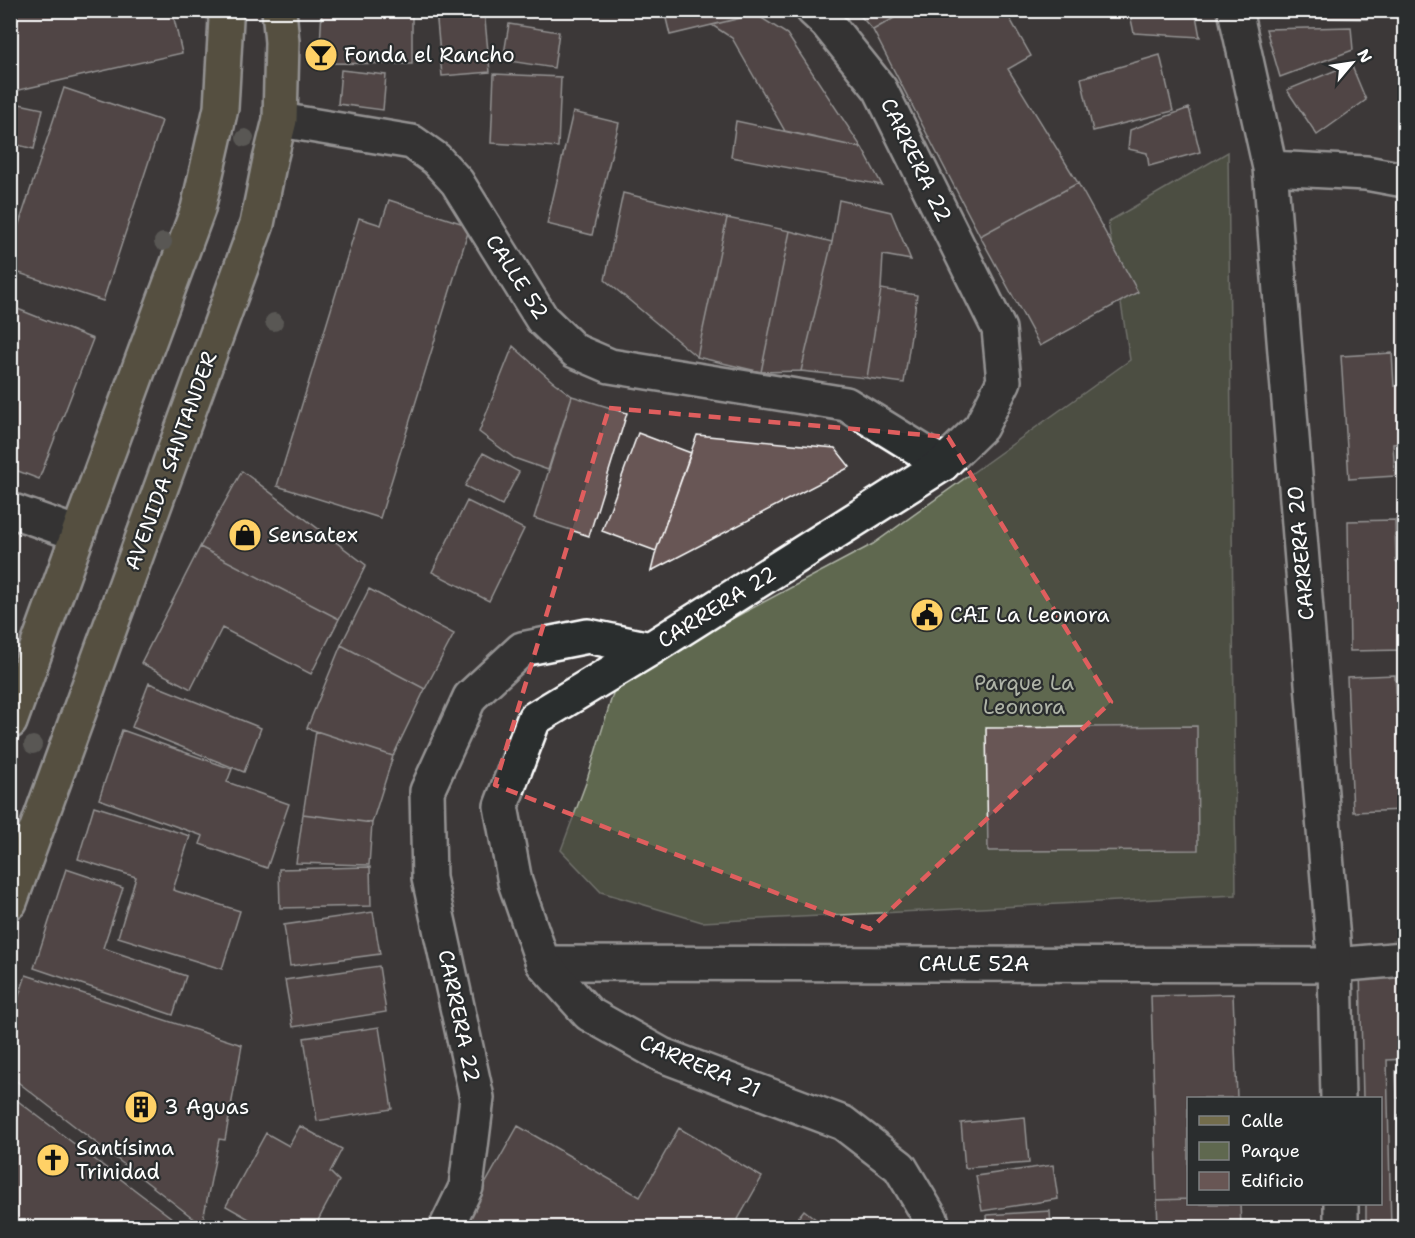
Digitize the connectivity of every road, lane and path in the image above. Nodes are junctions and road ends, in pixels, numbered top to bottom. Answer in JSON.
{"nodes":[{"id":1,"x":225,"y":10,"type":"edge"},
{"id":2,"x":279,"y":10,"type":"edge"},
{"id":3,"x":813,"y":10,"type":"edge"},
{"id":4,"x":1235,"y":10,"type":"edge"},
{"id":5,"x":280,"y":120,"type":"junction"},
{"id":6,"x":1270,"y":168,"type":"junction"},
{"id":7,"x":1404,"y":180,"type":"edge"},
{"id":8,"x":944,"y":464,"type":"junction"},
{"id":9,"x":10,"y":510,"type":"edge"},
{"id":10,"x":78,"y":534,"type":"junction"},
{"id":11,"x":650,"y":649,"type":"junction"},
{"id":12,"x":10,"y":722,"type":"edge"},
{"id":13,"x":10,"y":902,"type":"edge"},
{"id":14,"x":1404,"y":959,"type":"edge"},
{"id":15,"x":543,"y":963,"type":"junction"},
{"id":16,"x":1335,"y":965,"type":"junction"},
{"id":17,"x":1338,"y":1097,"type":"edge"},
{"id":18,"x":1341,"y":1205,"type":"edge"},
{"id":19,"x":446,"y":1227,"type":"edge"},
{"id":20,"x":933,"y":1227,"type":"edge"},
{"id":21,"x":1341,"y":1227,"type":"edge"}],
"edges":[{"from":1,"to":10,"type":"main road"},
{"from":2,"to":5,"type":"main road","name":"AVENIDA SANTANDER"},
{"from":3,"to":8,"type":"main road","name":"CARRERA 22"},
{"from":4,"to":6,"type":"main road","name":"CARRERA 20"},
{"from":5,"to":8,"type":"main road","name":"CALLE 52"},
{"from":5,"to":13,"type":"main road","name":"AVENIDA SANTANDER"},
{"from":6,"to":7,"type":"main road"},
{"from":6,"to":16,"type":"main road","name":"CARRERA 20"},
{"from":8,"to":11,"type":"main road","name":"CARRERA 22"},
{"from":9,"to":10,"type":"main road"},
{"from":10,"to":12,"type":"main road"},
{"from":11,"to":15,"type":"main road","name":"CARRERA 21"},
{"from":11,"to":19,"type":"main road","name":"CARRERA 22"},
{"from":14,"to":16,"type":"main road","name":"CALLE 52A"},
{"from":15,"to":16,"type":"main road","name":"CALLE 52A"},
{"from":15,"to":20,"type":"main road","name":"CARRERA 21"},
{"from":16,"to":17,"type":"main road","name":"CARRERA 20"},
{"from":18,"to":21,"type":"main road"}]}
